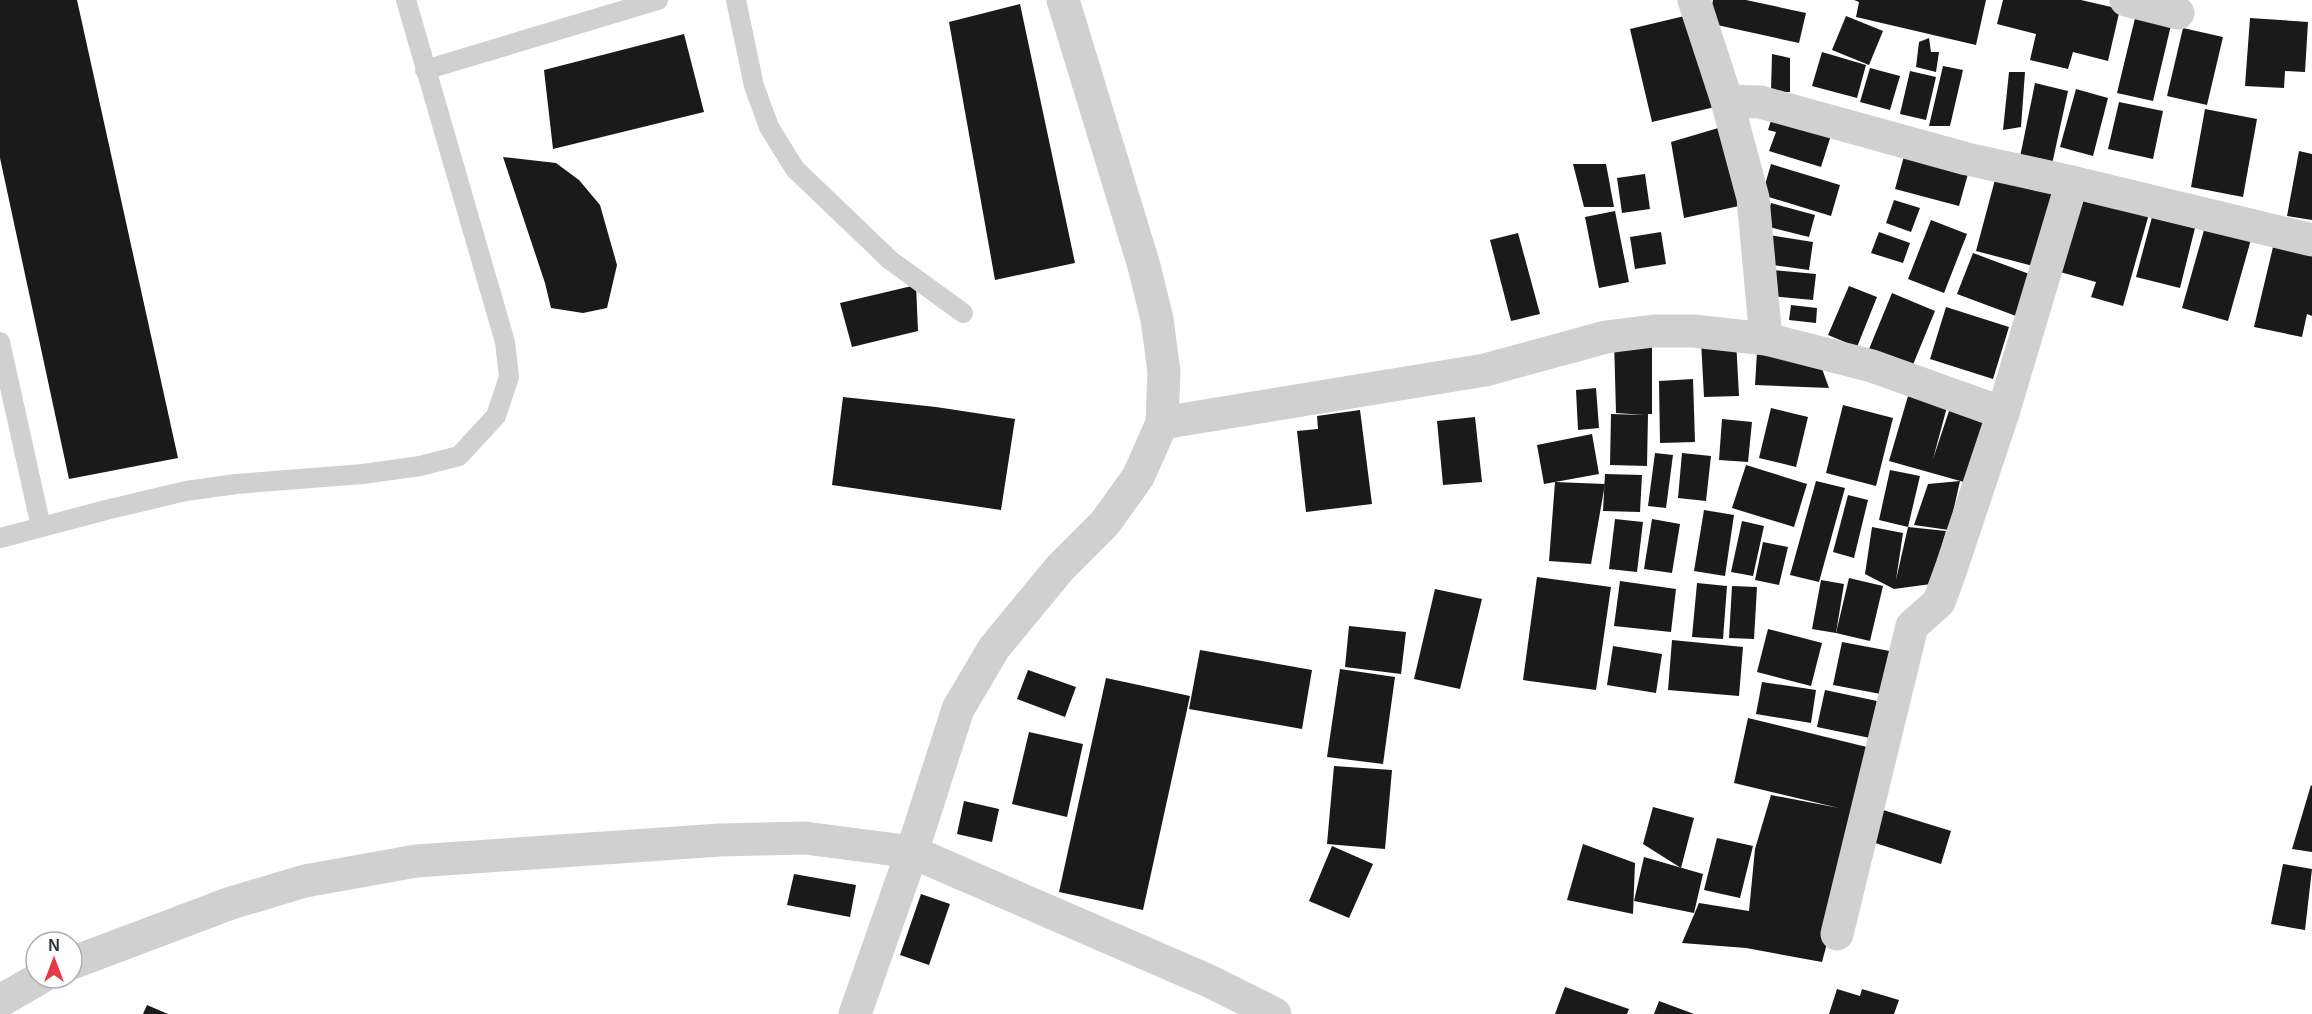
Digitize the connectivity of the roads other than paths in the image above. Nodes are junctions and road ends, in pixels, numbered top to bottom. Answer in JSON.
{"nodes":[{"id":1,"x":406,"y":0,"type":"edge"},
{"id":2,"x":658,"y":0,"type":"edge"},
{"id":3,"x":735,"y":0,"type":"edge"},
{"id":4,"x":1063,"y":0,"type":"edge"},
{"id":5,"x":1694,"y":0,"type":"edge"},
{"id":6,"x":2126,"y":0,"type":"edge"},
{"id":7,"x":2178,"y":13,"type":"dead end"},
{"id":8,"x":425,"y":70,"type":"junction"},
{"id":9,"x":1727,"y":101,"type":"junction"},
{"id":10,"x":2072,"y":182,"type":"junction"},
{"id":11,"x":2312,"y":240,"type":"edge"},
{"id":12,"x":963,"y":313,"type":"dead end"},
{"id":13,"x":1766,"y":339,"type":"junction"},
{"id":14,"x":0,"y":342,"type":"edge"},
{"id":15,"x":2003,"y":413,"type":"junction"},
{"id":16,"x":1162,"y":423,"type":"junction"},
{"id":17,"x":41,"y":527,"type":"junction"},
{"id":18,"x":0,"y":538,"type":"edge"},
{"id":19,"x":912,"y":852,"type":"junction"},
{"id":20,"x":1837,"y":934,"type":"dead end"},
{"id":21,"x":84,"y":959,"type":"edge"},
{"id":22,"x":24,"y":987,"type":"edge"},
{"id":23,"x":0,"y":1001,"type":"edge"},
{"id":24,"x":855,"y":1014,"type":"edge"},
{"id":25,"x":1275,"y":1014,"type":"edge"}],
"edges":[{"from":1,"to":8,"type":"lane"},
{"from":2,"to":8,"type":"lane"},
{"from":3,"to":12,"type":"lane"},
{"from":4,"to":16,"type":"street"},
{"from":5,"to":9,"type":"street"},
{"from":6,"to":7,"type":"street"},
{"from":8,"to":17,"type":"lane"},
{"from":9,"to":10,"type":"street"},
{"from":9,"to":13,"type":"street"},
{"from":10,"to":11,"type":"street"},
{"from":10,"to":15,"type":"street"},
{"from":13,"to":15,"type":"street"},
{"from":13,"to":16,"type":"street"},
{"from":14,"to":17,"type":"lane"},
{"from":15,"to":20,"type":"street"},
{"from":16,"to":19,"type":"street"},
{"from":17,"to":18,"type":"lane"},
{"from":19,"to":21,"type":"street"},
{"from":19,"to":24,"type":"street"},
{"from":19,"to":25,"type":"street"},
{"from":22,"to":23,"type":"street"}]}
